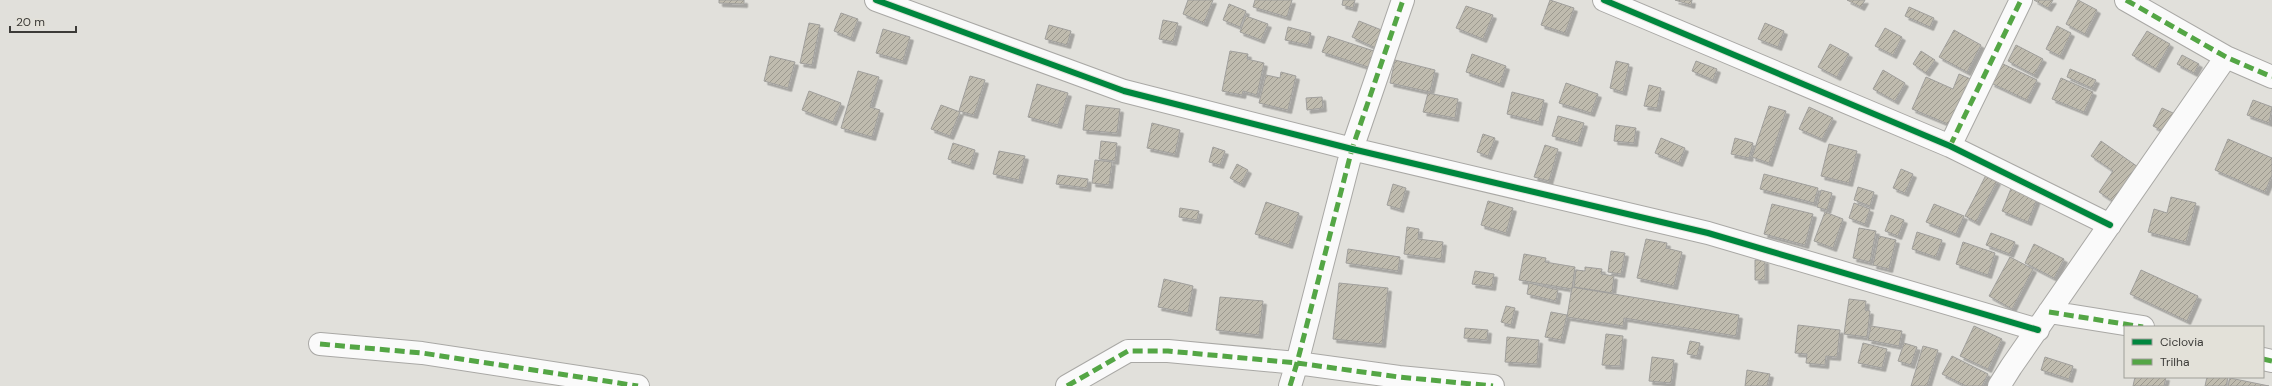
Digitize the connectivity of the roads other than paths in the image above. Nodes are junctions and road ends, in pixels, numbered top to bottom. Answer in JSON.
{"nodes":[{"id":1,"x":876,"y":0,"type":"edge"},
{"id":2,"x":1403,"y":0,"type":"edge"},
{"id":3,"x":1604,"y":0,"type":"edge"},
{"id":4,"x":2022,"y":0,"type":"edge"},
{"id":5,"x":2126,"y":0,"type":"edge"},
{"id":6,"x":2226,"y":57,"type":"junction"},
{"id":7,"x":2272,"y":77,"type":"edge"},
{"id":8,"x":1950,"y":146,"type":"junction"},
{"id":9,"x":1352,"y":149,"type":"junction"},
{"id":10,"x":2110,"y":225,"type":"junction"},
{"id":11,"x":2043,"y":321,"type":"junction"},
{"id":12,"x":2126,"y":326,"type":"edge"},
{"id":13,"x":320,"y":344,"type":"dead end"},
{"id":14,"x":1297,"y":363,"type":"junction"},
{"id":15,"x":638,"y":386,"type":"edge"},
{"id":16,"x":1067,"y":386,"type":"edge"},
{"id":17,"x":1290,"y":386,"type":"edge"},
{"id":18,"x":1493,"y":386,"type":"edge"},
{"id":19,"x":1999,"y":386,"type":"edge"}],
"edges":[{"from":1,"to":9,"type":"street"},
{"from":2,"to":9,"type":"street"},
{"from":3,"to":8,"type":"street"},
{"from":4,"to":8,"type":"street"},
{"from":5,"to":6,"type":"street"},
{"from":6,"to":7,"type":"street"},
{"from":6,"to":10,"type":"street"},
{"from":8,"to":10,"type":"street"},
{"from":9,"to":11,"type":"street"},
{"from":9,"to":14,"type":"street"},
{"from":10,"to":11,"type":"street"},
{"from":11,"to":12,"type":"street"},
{"from":11,"to":19,"type":"street"},
{"from":13,"to":15,"type":"street"},
{"from":14,"to":16,"type":"street"},
{"from":14,"to":17,"type":"street"},
{"from":14,"to":18,"type":"street"}]}
